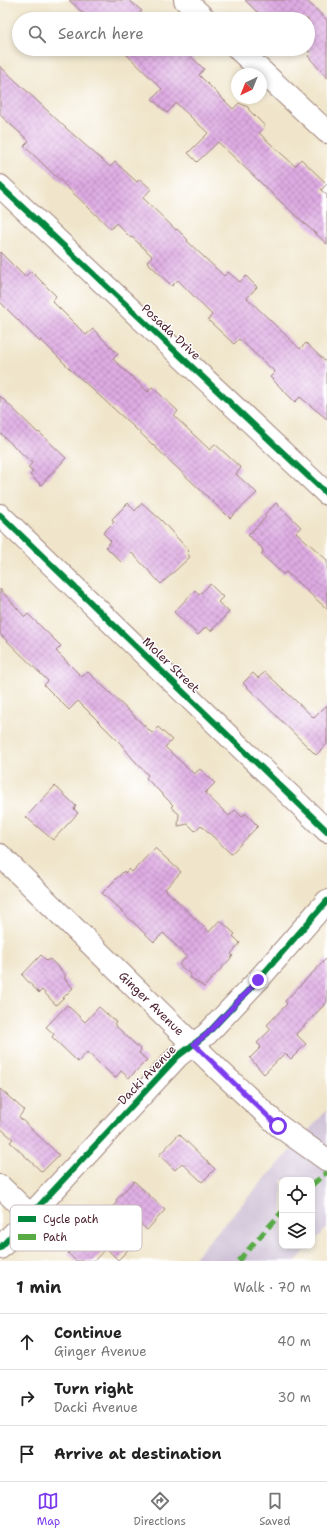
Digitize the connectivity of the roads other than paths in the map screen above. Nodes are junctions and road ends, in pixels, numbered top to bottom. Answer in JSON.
{"nodes":[{"id":1,"x":185,"y":0,"type":"edge"},
{"id":2,"x":198,"y":12,"type":"edge"},
{"id":3,"x":246,"y":56,"type":"edge"},
{"id":4,"x":327,"y":132,"type":"edge"},
{"id":5,"x":0,"y":186,"type":"edge"},
{"id":6,"x":327,"y":494,"type":"edge"},
{"id":7,"x":0,"y":515,"type":"edge"},
{"id":8,"x":327,"y":831,"type":"edge"},
{"id":9,"x":0,"y":855,"type":"edge"},
{"id":10,"x":327,"y":901,"type":"edge"},
{"id":11,"x":194,"y":1044,"type":"junction"},
{"id":12,"x":327,"y":1160,"type":"edge"},
{"id":13,"x":0,"y":1186,"type":"edge"},
{"id":14,"x":20,"y":1205,"type":"edge"},
{"id":15,"x":39,"y":1205,"type":"edge"},
{"id":16,"x":10,"y":1237,"type":"edge"},
{"id":17,"x":0,"y":1248,"type":"edge"}],
"edges":[{"from":1,"to":2,"type":"street"},
{"from":3,"to":4,"type":"street"},
{"from":5,"to":6,"type":"street","name":"Posada Drive"},
{"from":7,"to":8,"type":"street","name":"Moler Street"},
{"from":9,"to":11,"type":"street","name":"Ginger Avenue"},
{"from":10,"to":11,"type":"street","name":"Dacki Avenue"},
{"from":11,"to":12,"type":"street","name":"Ginger Avenue"},
{"from":11,"to":15,"type":"street","name":"Dacki Avenue"},
{"from":13,"to":14,"type":"street"},
{"from":16,"to":17,"type":"street","name":"Dacki Avenue"}]}
